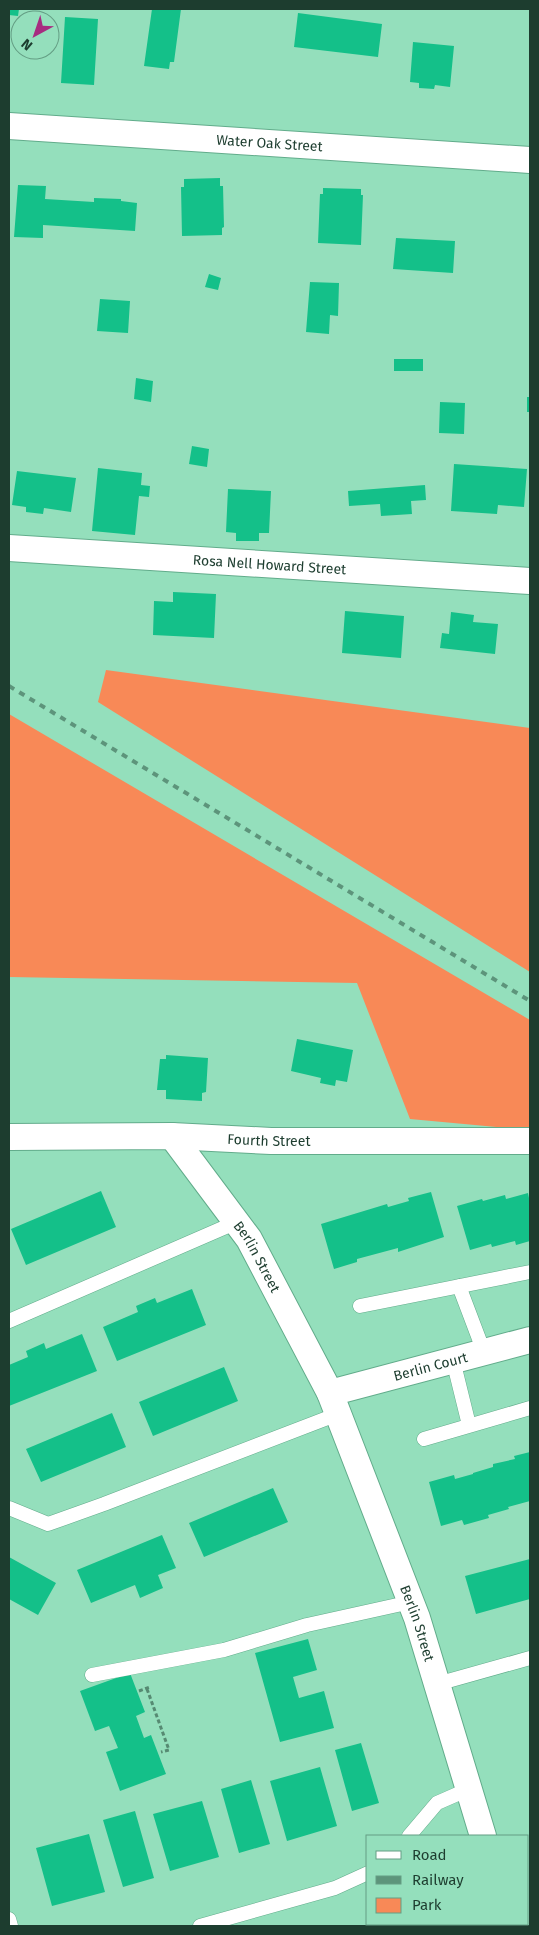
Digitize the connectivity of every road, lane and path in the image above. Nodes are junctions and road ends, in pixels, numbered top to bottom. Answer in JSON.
{"nodes":[{"id":1,"x":9,"y":126,"type":"edge"},
{"id":2,"x":530,"y":160,"type":"edge"},
{"id":3,"x":9,"y":548,"type":"edge"},
{"id":4,"x":530,"y":581,"type":"edge"},
{"id":5,"x":172,"y":1136,"type":"junction"},
{"id":6,"x":9,"y":1137,"type":"edge"},
{"id":7,"x":530,"y":1141,"type":"edge"},
{"id":8,"x":237,"y":1222,"type":"junction"},
{"id":9,"x":530,"y":1272,"type":"edge"},
{"id":10,"x":459,"y":1286,"type":"junction"},
{"id":11,"x":360,"y":1306,"type":"dead end"},
{"id":12,"x":9,"y":1320,"type":"edge"},
{"id":13,"x":530,"y":1340,"type":"edge"},
{"id":14,"x":484,"y":1352,"type":"junction"},
{"id":15,"x":453,"y":1360,"type":"junction"},
{"id":16,"x":334,"y":1403,"type":"junction"},
{"id":17,"x":530,"y":1408,"type":"edge"},
{"id":18,"x":470,"y":1425,"type":"junction"},
{"id":19,"x":424,"y":1439,"type":"dead end"},
{"id":20,"x":9,"y":1508,"type":"edge"},
{"id":21,"x":411,"y":1602,"type":"junction"},
{"id":22,"x":530,"y":1658,"type":"edge"},
{"id":23,"x":92,"y":1676,"type":"dead end"},
{"id":24,"x":437,"y":1684,"type":"junction"},
{"id":25,"x":147,"y":1689,"type":"dead end"},
{"id":26,"x":161,"y":1752,"type":"dead end"},
{"id":27,"x":469,"y":1790,"type":"junction"},
{"id":28,"x":410,"y":1835,"type":"edge"},
{"id":29,"x":483,"y":1835,"type":"edge"},
{"id":30,"x":366,"y":1873,"type":"edge"},
{"id":31,"x":9,"y":1919,"type":"edge"},
{"id":32,"x":11,"y":1926,"type":"edge"},
{"id":33,"x":200,"y":1926,"type":"edge"}],
"edges":[{"from":1,"to":2,"type":"street","name":"Water Oak Street"},
{"from":3,"to":4,"type":"street","name":"Rosa Nell Howard Street"},
{"from":5,"to":6,"type":"street","name":"Fourth Street"},
{"from":5,"to":7,"type":"street","name":"Fourth Street"},
{"from":5,"to":8,"type":"street","name":"Berlin Street"},
{"from":8,"to":12,"type":"lane"},
{"from":8,"to":16,"type":"street","name":"Berlin Street"},
{"from":9,"to":10,"type":"lane"},
{"from":10,"to":11,"type":"lane"},
{"from":10,"to":14,"type":"lane"},
{"from":13,"to":14,"type":"street","name":"Berlin Court"},
{"from":14,"to":15,"type":"street","name":"Berlin Court"},
{"from":15,"to":16,"type":"street","name":"Berlin Court"},
{"from":15,"to":18,"type":"lane"},
{"from":16,"to":20,"type":"lane"},
{"from":16,"to":21,"type":"street","name":"Berlin Street"},
{"from":17,"to":18,"type":"lane"},
{"from":18,"to":19,"type":"lane"},
{"from":21,"to":23,"type":"lane"},
{"from":21,"to":24,"type":"street","name":"Berlin Street"},
{"from":22,"to":24,"type":"lane"},
{"from":24,"to":27,"type":"street","name":"Berlin Street"},
{"from":25,"to":26,"type":"path"},
{"from":27,"to":28,"type":"lane"},
{"from":27,"to":29,"type":"street","name":"Berlin Street"},
{"from":30,"to":33,"type":"lane"},
{"from":31,"to":32,"type":"lane"}]}
